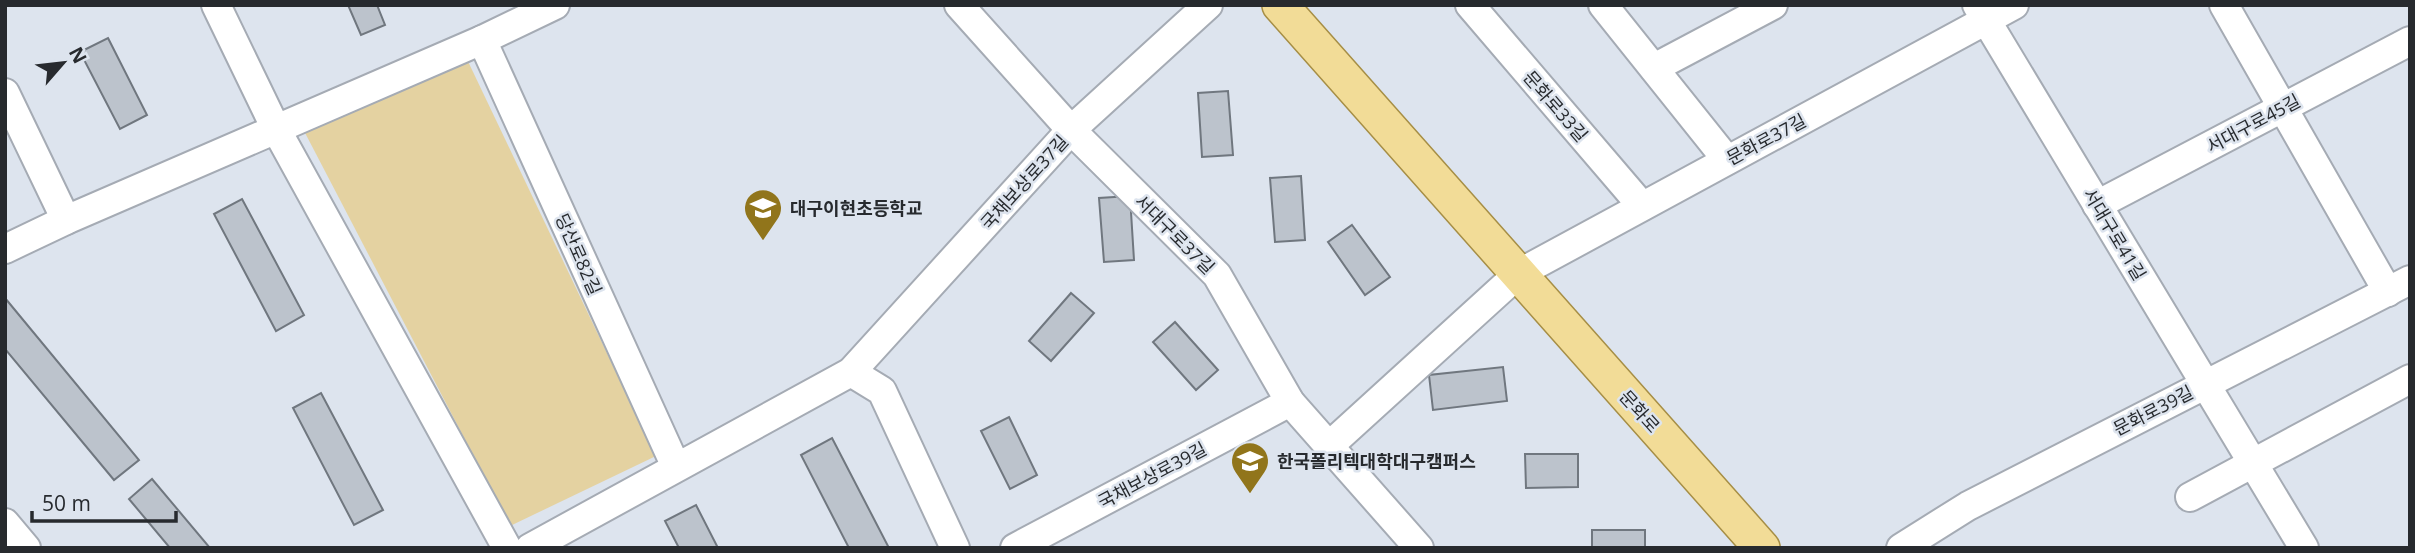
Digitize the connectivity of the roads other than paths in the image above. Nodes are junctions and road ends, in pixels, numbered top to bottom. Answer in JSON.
{"nodes":[{"id":1,"x":216,"y":5,"type":"edge"},
{"id":2,"x":555,"y":5,"type":"edge"},
{"id":3,"x":959,"y":5,"type":"edge"},
{"id":4,"x":1208,"y":5,"type":"edge"},
{"id":5,"x":1280,"y":5,"type":"edge"},
{"id":6,"x":1470,"y":5,"type":"edge"},
{"id":7,"x":1603,"y":5,"type":"edge"},
{"id":8,"x":1773,"y":5,"type":"edge"},
{"id":9,"x":2014,"y":5,"type":"edge"},
{"id":10,"x":2224,"y":5,"type":"edge"},
{"id":11,"x":1981,"y":13,"type":"edge"},
{"id":12,"x":482,"y":40,"type":"junction"},
{"id":13,"x":2410,"y":41,"type":"edge"},
{"id":14,"x":1654,"y":68,"type":"junction"},
{"id":15,"x":5,"y":93,"type":"edge"},
{"id":16,"x":2282,"y":108,"type":"junction"},
{"id":17,"x":276,"y":129,"type":"junction"},
{"id":18,"x":1071,"y":130,"type":"junction"},
{"id":19,"x":1727,"y":160,"type":"junction"},
{"id":20,"x":2097,"y":205,"type":"junction"},
{"id":21,"x":1642,"y":206,"type":"junction"},
{"id":22,"x":66,"y":220,"type":"junction"},
{"id":23,"x":5,"y":249,"type":"edge"},
{"id":24,"x":1518,"y":274,"type":"junction"},
{"id":25,"x":2399,"y":286,"type":"edge"},
{"id":26,"x":851,"y":372,"type":"junction"},
{"id":27,"x":2410,"y":379,"type":"edge"},
{"id":28,"x":2206,"y":383,"type":"junction"},
{"id":29,"x":1290,"y":401,"type":"junction"},
{"id":30,"x":1329,"y":446,"type":"junction"},
{"id":31,"x":2253,"y":464,"type":"junction"},
{"id":32,"x":676,"y":467,"type":"junction"},
{"id":33,"x":2190,"y":497,"type":"dead end"},
{"id":34,"x":5,"y":523,"type":"edge"},
{"id":35,"x":26,"y":548,"type":"edge"},
{"id":36,"x":507,"y":548,"type":"edge"},
{"id":37,"x":530,"y":548,"type":"edge"},
{"id":38,"x":955,"y":548,"type":"edge"},
{"id":39,"x":1015,"y":548,"type":"edge"},
{"id":40,"x":1419,"y":548,"type":"edge"},
{"id":41,"x":1762,"y":548,"type":"edge"},
{"id":42,"x":1901,"y":548,"type":"edge"},
{"id":43,"x":2304,"y":548,"type":"edge"}],
"edges":[{"from":1,"to":17,"type":"street"},
{"from":2,"to":12,"type":"street"},
{"from":3,"to":18,"type":"street","name":"서대구로37길"},
{"from":4,"to":18,"type":"street","name":"국채보상로37길"},
{"from":5,"to":24,"type":"main road","name":"문화로"},
{"from":6,"to":21,"type":"street","name":"문화로33길"},
{"from":7,"to":14,"type":"street"},
{"from":8,"to":14,"type":"street"},
{"from":9,"to":11,"type":"street","name":"문화로37길"},
{"from":10,"to":16,"type":"street"},
{"from":11,"to":19,"type":"street","name":"문화로37길"},
{"from":11,"to":20,"type":"street","name":"서대구로41길"},
{"from":12,"to":17,"type":"street"},
{"from":12,"to":32,"type":"street","name":"당산로82길"},
{"from":13,"to":16,"type":"street","name":"서대구로45길"},
{"from":14,"to":19,"type":"street"},
{"from":15,"to":22,"type":"street"},
{"from":16,"to":20,"type":"street","name":"서대구로45길"},
{"from":16,"to":25,"type":"street"},
{"from":17,"to":22,"type":"street"},
{"from":17,"to":36,"type":"street"},
{"from":18,"to":26,"type":"street","name":"국채보상로37길"},
{"from":18,"to":29,"type":"street","name":"서대구로37길"},
{"from":19,"to":21,"type":"street","name":"문화로37길"},
{"from":20,"to":28,"type":"street","name":"서대구로41길"},
{"from":21,"to":24,"type":"street","name":"문화로37길"},
{"from":22,"to":23,"type":"street"},
{"from":24,"to":30,"type":"street"},
{"from":24,"to":41,"type":"main road","name":"문화로"},
{"from":25,"to":28,"type":"street","name":"문화로39길"},
{"from":26,"to":32,"type":"street","name":"국채보상로37길"},
{"from":26,"to":38,"type":"street"},
{"from":27,"to":31,"type":"street"},
{"from":28,"to":31,"type":"street","name":"서대구로41길"},
{"from":28,"to":42,"type":"street","name":"문화로39길"},
{"from":29,"to":30,"type":"street","name":"서대구로37길"},
{"from":29,"to":39,"type":"street","name":"국채보상로39길"},
{"from":30,"to":40,"type":"street","name":"서대구로37길"},
{"from":31,"to":33,"type":"street"},
{"from":31,"to":43,"type":"street","name":"서대구로41길"},
{"from":32,"to":37,"type":"street","name":"국채보상로37길"},
{"from":34,"to":35,"type":"street"}]}
